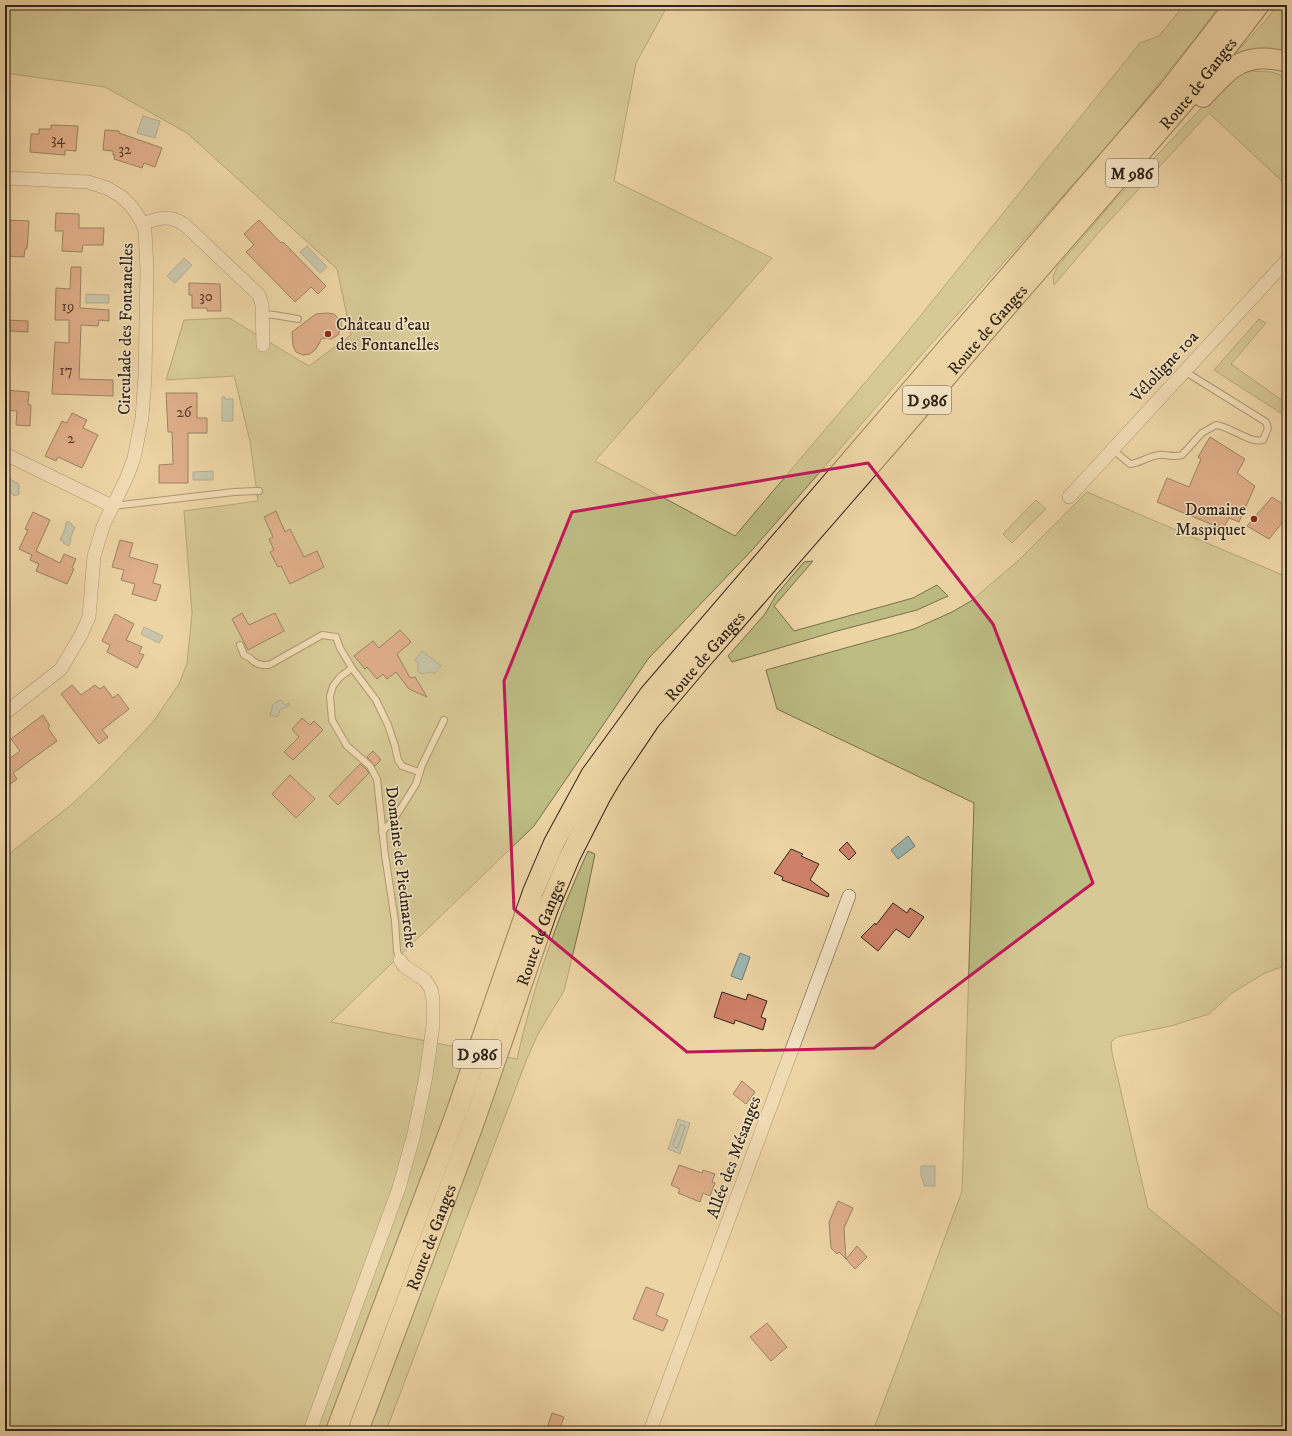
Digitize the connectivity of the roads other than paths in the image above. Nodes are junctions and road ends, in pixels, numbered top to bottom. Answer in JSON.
{"nodes":[{"id":1,"x":1235,"y":5,"type":"edge"},
{"id":2,"x":1259,"y":5,"type":"edge"},
{"id":3,"x":1287,"y":62,"type":"edge"},
{"id":4,"x":5,"y":178,"type":"edge"},
{"id":5,"x":142,"y":224,"type":"junction"},
{"id":6,"x":1287,"y":260,"type":"edge"},
{"id":7,"x":263,"y":314,"type":"junction"},
{"id":8,"x":298,"y":319,"type":"dead end"},
{"id":9,"x":994,"y":321,"type":"junction"},
{"id":10,"x":264,"y":345,"type":"dead end"},
{"id":11,"x":1184,"y":371,"type":"junction"},
{"id":12,"x":1112,"y":449,"type":"junction"},
{"id":13,"x":5,"y":454,"type":"edge"},
{"id":14,"x":259,"y":491,"type":"dead end"},
{"id":15,"x":1069,"y":497,"type":"dead end"},
{"id":16,"x":112,"y":506,"type":"junction"},
{"id":17,"x":240,"y":645,"type":"dead end"},
{"id":18,"x":352,"y":668,"type":"junction"},
{"id":19,"x":5,"y":713,"type":"edge"},
{"id":20,"x":444,"y":720,"type":"dead end"},
{"id":21,"x":419,"y":772,"type":"junction"},
{"id":22,"x":382,"y":832,"type":"junction"},
{"id":23,"x":849,"y":896,"type":"dead end"},
{"id":24,"x":400,"y":960,"type":"joint"},
{"id":25,"x":310,"y":1431,"type":"edge"},
{"id":26,"x":336,"y":1431,"type":"edge"},
{"id":27,"x":358,"y":1431,"type":"edge"},
{"id":28,"x":650,"y":1431,"type":"edge"}],
"edges":[{"from":1,"to":26,"type":"main road","name":"Route de Ganges","number":"D 986"},
{"from":2,"to":9,"type":"main road","name":"Route de Ganges","number":"D 986"},
{"from":3,"to":9,"type":"main road","number":"M 986"},
{"from":4,"to":5,"type":"street","name":"Circulade des Fontanelles"},
{"from":5,"to":7,"type":"street"},
{"from":5,"to":16,"type":"street","name":"Circulade des Fontanelles"},
{"from":6,"to":11,"type":"street","name":"Véloligne 10a"},
{"from":7,"to":8,"type":"lane"},
{"from":7,"to":10,"type":"street"},
{"from":9,"to":27,"type":"main road","name":"Route de Ganges","number":"D 986"},
{"from":11,"to":12,"type":"street","name":"Véloligne 10a"},
{"from":11,"to":12,"type":"lane"},
{"from":12,"to":15,"type":"street","name":"Véloligne 10a"},
{"from":13,"to":16,"type":"street"},
{"from":14,"to":16,"type":"lane"},
{"from":16,"to":19,"type":"street","name":"Circulade des Fontanelles"},
{"from":17,"to":18,"type":"lane"},
{"from":18,"to":21,"type":"lane","name":"Domaine de Piedmarche"},
{"from":18,"to":22,"type":"lane","name":"Domaine de Piedmarche"},
{"from":20,"to":21,"type":"lane"},
{"from":21,"to":22,"type":"lane"},
{"from":22,"to":24,"type":"lane","name":"Domaine de Piedmarche"},
{"from":23,"to":28,"type":"street","name":"Allée des Mésanges"},
{"from":24,"to":25,"type":"street"}]}
